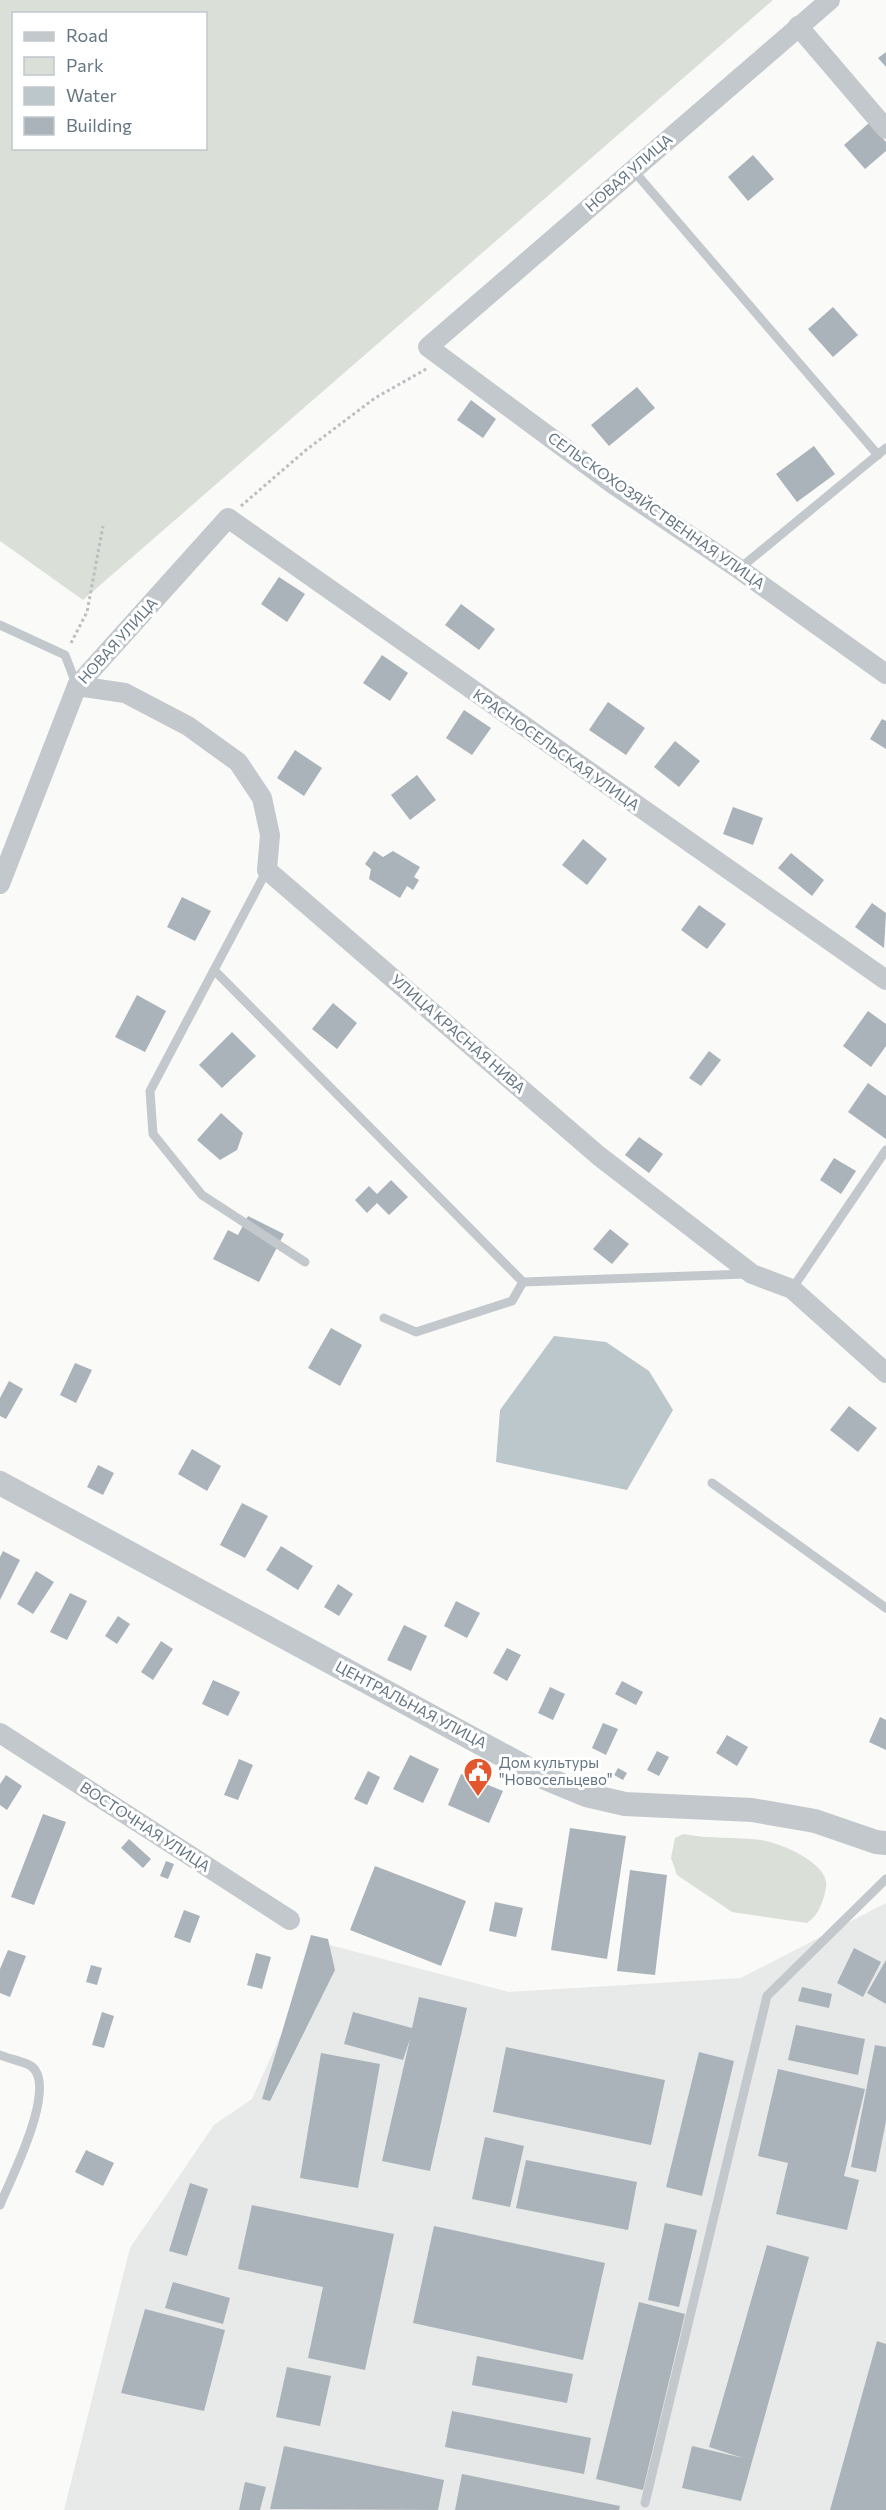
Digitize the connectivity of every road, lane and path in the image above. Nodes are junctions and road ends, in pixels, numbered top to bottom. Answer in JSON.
{"nodes":[{"id":1,"x":830,"y":0,"type":"edge"},
{"id":2,"x":798,"y":27,"type":"junction"},
{"id":3,"x":886,"y":129,"type":"edge"},
{"id":4,"x":633,"y":170,"type":"junction"},
{"id":5,"x":435,"y":352,"type":"junction"},
{"id":6,"x":886,"y":448,"type":"edge"},
{"id":7,"x":878,"y":455,"type":"junction"},
{"id":8,"x":228,"y":518,"type":"junction"},
{"id":9,"x":103,"y":526,"type":"dead end"},
{"id":10,"x":739,"y":569,"type":"junction"},
{"id":11,"x":0,"y":625,"type":"edge"},
{"id":12,"x":65,"y":655,"type":"junction"},
{"id":13,"x":886,"y":674,"type":"edge"},
{"id":14,"x":78,"y":686,"type":"junction"},
{"id":15,"x":267,"y":870,"type":"junction"},
{"id":16,"x":0,"y":884,"type":"edge"},
{"id":17,"x":214,"y":970,"type":"junction"},
{"id":18,"x":886,"y":980,"type":"edge"},
{"id":19,"x":886,"y":1150,"type":"edge"},
{"id":20,"x":305,"y":1262,"type":"dead end"},
{"id":21,"x":752,"y":1274,"type":"junction"},
{"id":22,"x":523,"y":1281,"type":"junction"},
{"id":23,"x":792,"y":1289,"type":"junction"},
{"id":24,"x":384,"y":1318,"type":"dead end"},
{"id":25,"x":886,"y":1373,"type":"edge"},
{"id":26,"x":0,"y":1483,"type":"edge"},
{"id":27,"x":712,"y":1483,"type":"dead end"},
{"id":28,"x":886,"y":1608,"type":"edge"},
{"id":29,"x":0,"y":1733,"type":"edge"},
{"id":30,"x":886,"y":1843,"type":"edge"},
{"id":31,"x":886,"y":1879,"type":"edge"},
{"id":32,"x":290,"y":1920,"type":"dead end"},
{"id":33,"x":0,"y":2055,"type":"edge"},
{"id":34,"x":0,"y":2205,"type":"edge"},
{"id":35,"x":645,"y":2503,"type":"dead end"}],
"edges":[{"from":1,"to":2,"type":"street","name":"НОВАЯ УЛИЦА"},
{"from":2,"to":3,"type":"street"},
{"from":2,"to":4,"type":"street","name":"НОВАЯ УЛИЦА"},
{"from":4,"to":5,"type":"street","name":"НОВАЯ УЛИЦА"},
{"from":4,"to":7,"type":"lane"},
{"from":5,"to":8,"type":"path"},
{"from":5,"to":10,"type":"street","name":"СЕЛЬСКОХОЗЯЙСТВЕННАЯ УЛИЦА"},
{"from":6,"to":7,"type":"lane"},
{"from":7,"to":10,"type":"lane"},
{"from":8,"to":14,"type":"street","name":"НОВАЯ УЛИЦА"},
{"from":8,"to":18,"type":"street","name":"КРАСНОСЕЛЬСКАЯ УЛИЦА"},
{"from":9,"to":12,"type":"path"},
{"from":10,"to":13,"type":"street","name":"СЕЛЬСКОХОЗЯЙСТВЕННАЯ УЛИЦА"},
{"from":11,"to":12,"type":"lane"},
{"from":12,"to":14,"type":"lane"},
{"from":14,"to":15,"type":"street"},
{"from":14,"to":16,"type":"street","name":"НОВАЯ УЛИЦА"},
{"from":15,"to":17,"type":"lane"},
{"from":15,"to":21,"type":"street","name":"УЛИЦА КРАСНАЯ НИВА"},
{"from":17,"to":20,"type":"lane"},
{"from":17,"to":22,"type":"lane"},
{"from":19,"to":23,"type":"lane"},
{"from":21,"to":22,"type":"lane"},
{"from":21,"to":23,"type":"street","name":"УЛИЦА КРАСНАЯ НИВА"},
{"from":22,"to":24,"type":"lane"},
{"from":23,"to":25,"type":"street","name":"УЛИЦА КРАСНАЯ НИВА"},
{"from":26,"to":30,"type":"street","name":"ЦЕНТРАЛЬНАЯ УЛИЦА"},
{"from":27,"to":28,"type":"lane"},
{"from":29,"to":32,"type":"street","name":"ВОСТОЧНАЯ УЛИЦА"},
{"from":31,"to":35,"type":"lane"},
{"from":33,"to":34,"type":"lane"}]}
